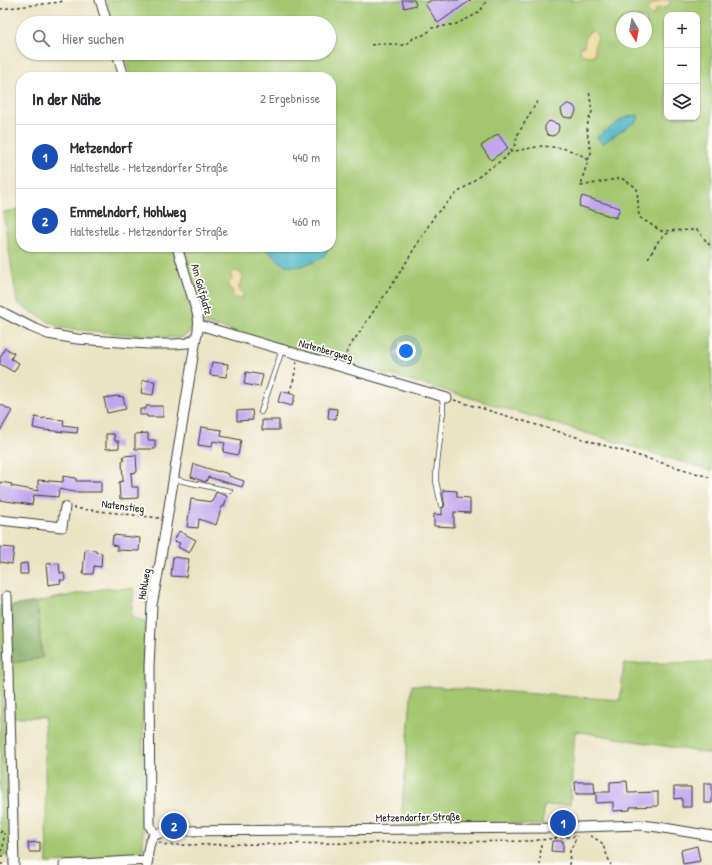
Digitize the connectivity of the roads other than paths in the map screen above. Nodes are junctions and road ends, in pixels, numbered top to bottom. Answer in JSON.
{"nodes":[{"id":1,"x":100,"y":0,"type":"edge"},
{"id":2,"x":105,"y":16,"type":"edge"},
{"id":3,"x":119,"y":60,"type":"edge"},
{"id":4,"x":123,"y":72,"type":"edge"},
{"id":5,"x":179,"y":252,"type":"edge"},
{"id":6,"x":0,"y":311,"type":"edge"},
{"id":7,"x":199,"y":325,"type":"junction"},
{"id":8,"x":196,"y":338,"type":"junction"},
{"id":9,"x":282,"y":350,"type":"junction"},
{"id":10,"x":444,"y":397,"type":"joint"},
{"id":11,"x":261,"y":412,"type":"dead end"},
{"id":12,"x":173,"y":479,"type":"junction"},
{"id":13,"x":230,"y":491,"type":"dead end"},
{"id":14,"x":441,"y":505,"type":"dead end"},
{"id":15,"x":65,"y":507,"type":"dead end"},
{"id":16,"x":0,"y":520,"type":"edge"},
{"id":17,"x":7,"y":596,"type":"dead end"},
{"id":18,"x":155,"y":836,"type":"junction"},
{"id":19,"x":712,"y":836,"type":"edge"},
{"id":20,"x":148,"y":862,"type":"edge"},
{"id":21,"x":14,"y":865,"type":"edge"},
{"id":22,"x":64,"y":865,"type":"edge"}],
"edges":[{"from":1,"to":2,"type":"street"},
{"from":3,"to":4,"type":"street"},
{"from":5,"to":7,"type":"street","name":"Am Golfplatz"},
{"from":6,"to":8,"type":"street"},
{"from":7,"to":8,"type":"street","name":"Am Golfplatz"},
{"from":7,"to":9,"type":"street","name":"Natenbergweg"},
{"from":8,"to":12,"type":"street","name":"Hohlweg"},
{"from":9,"to":10,"type":"street","name":"Natenbergweg"},
{"from":9,"to":11,"type":"lane"},
{"from":10,"to":14,"type":"lane"},
{"from":12,"to":13,"type":"lane"},
{"from":12,"to":18,"type":"street","name":"Hohlweg"},
{"from":15,"to":16,"type":"street"},
{"from":17,"to":21,"type":"street"},
{"from":18,"to":19,"type":"street","name":"Metzendorfer Straße"},
{"from":18,"to":20,"type":"street"},
{"from":20,"to":22,"type":"street"}]}
